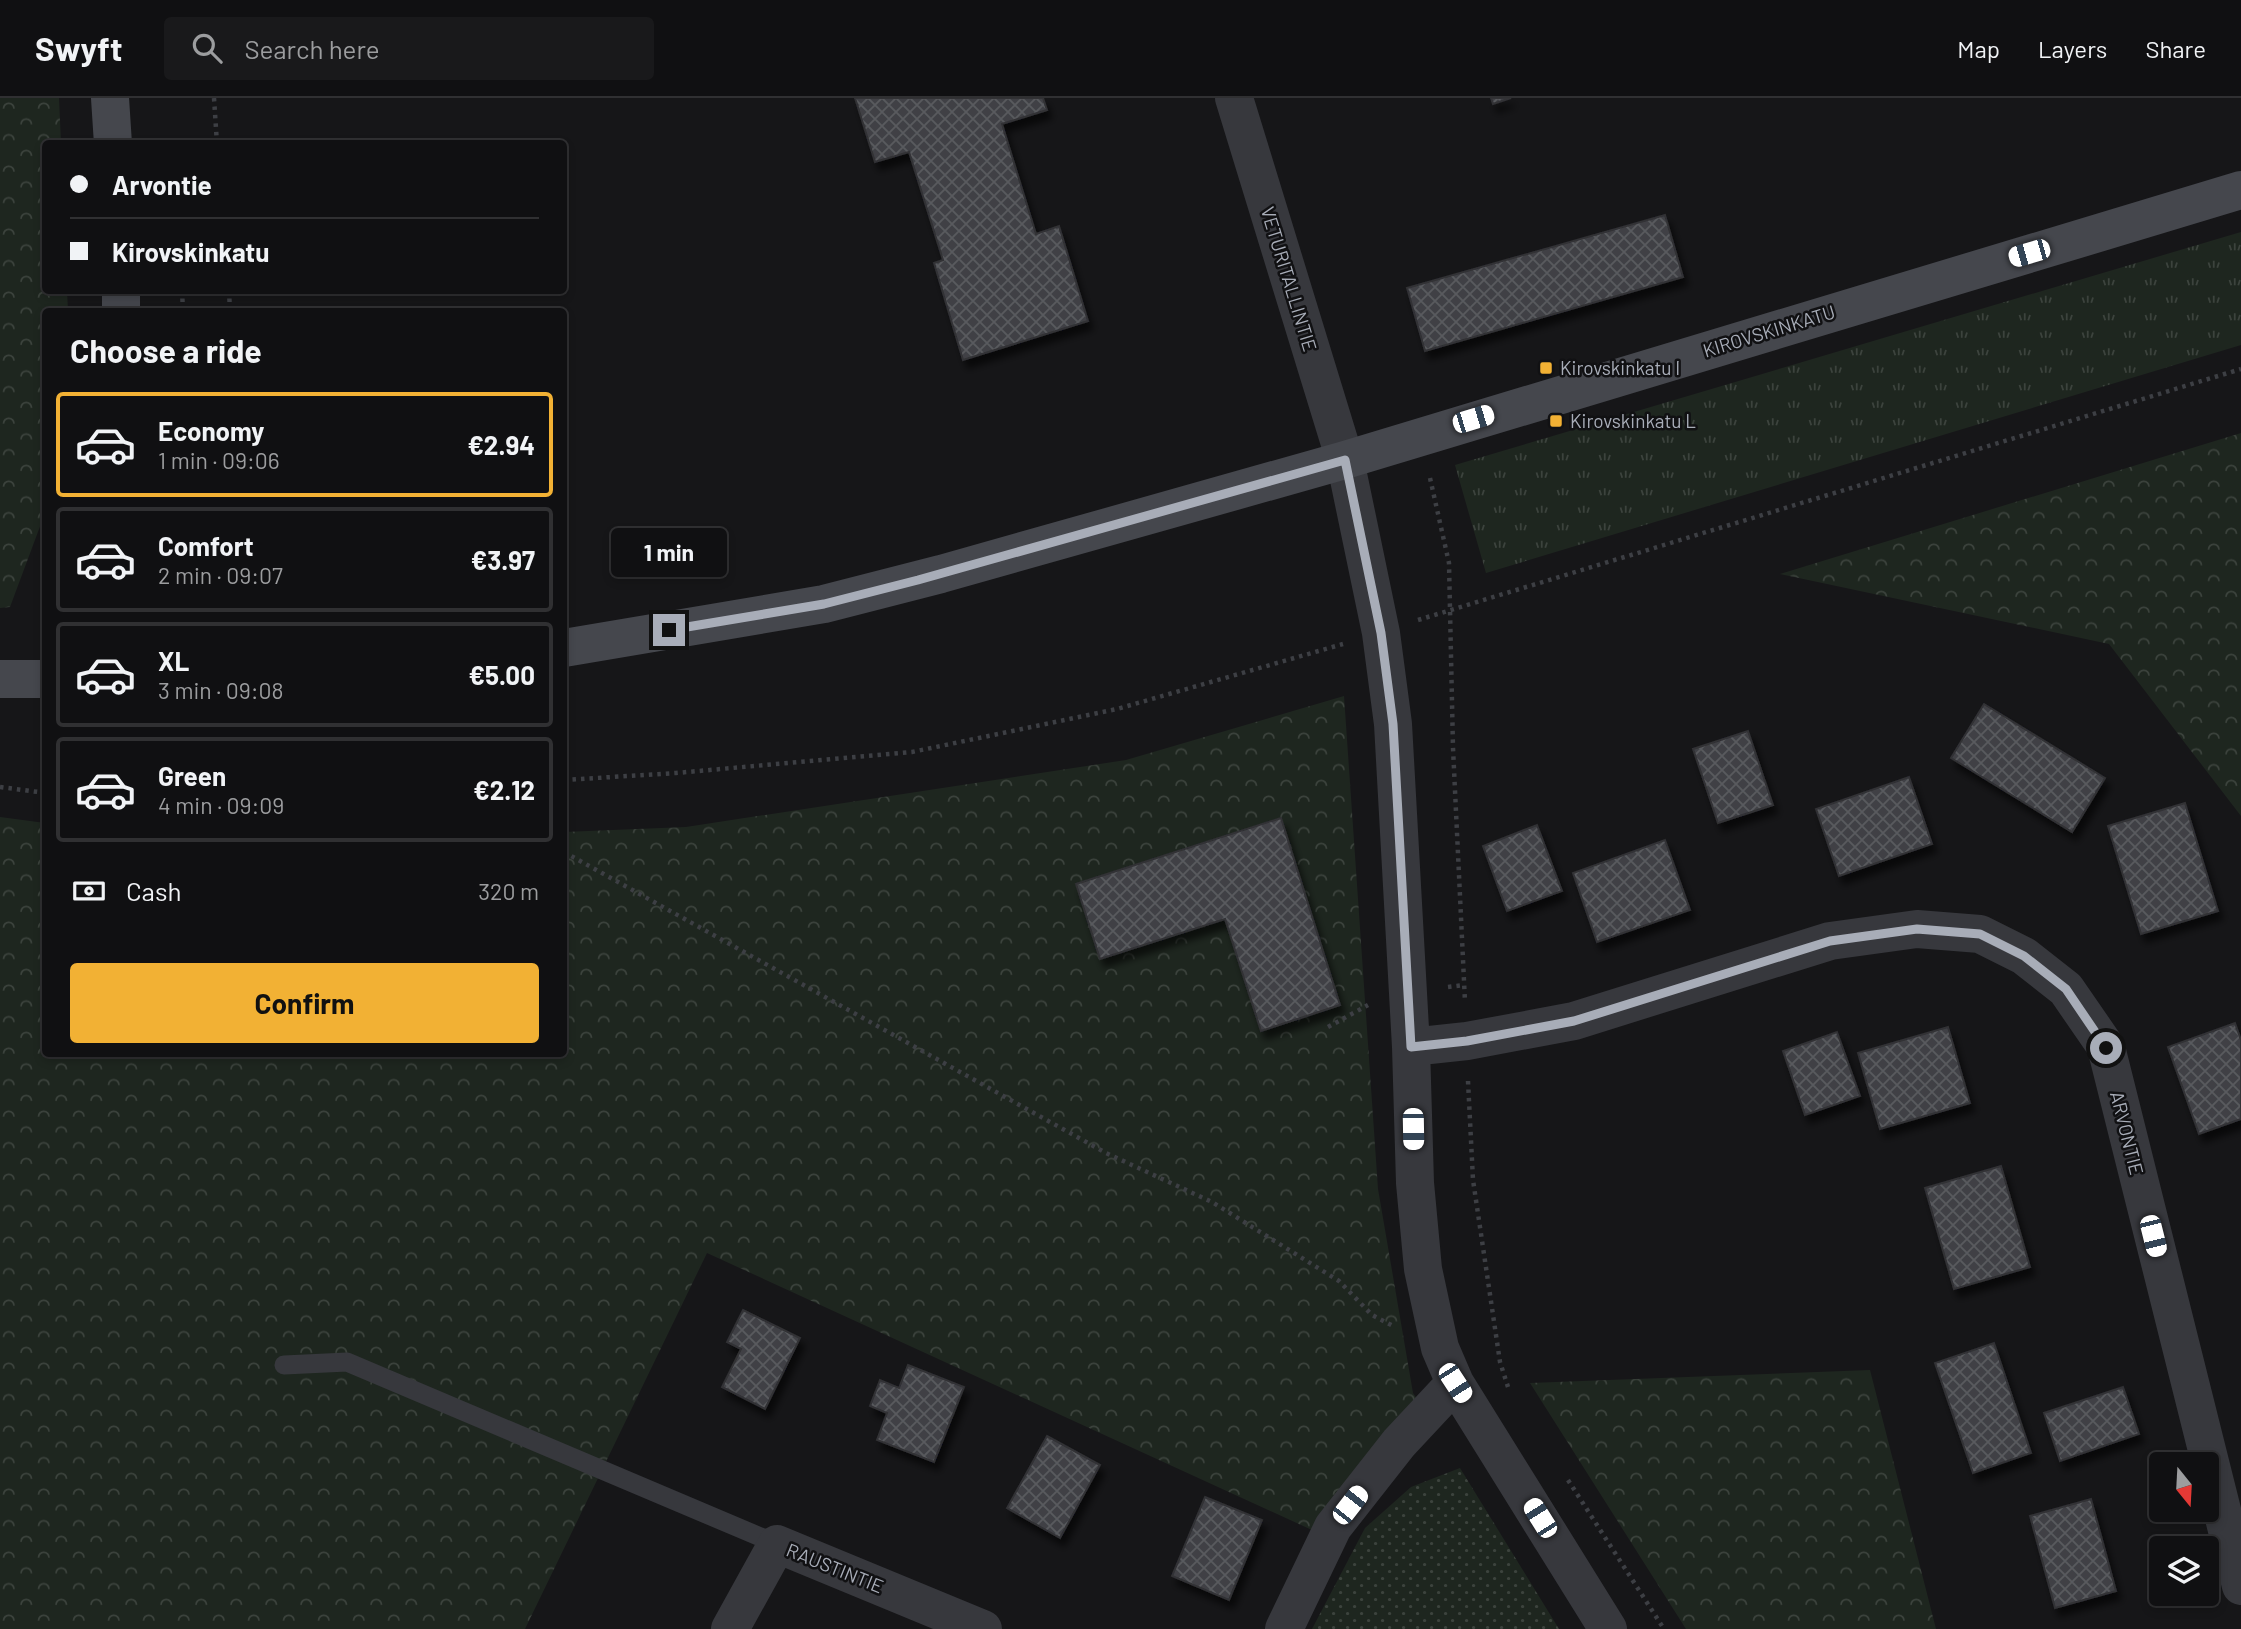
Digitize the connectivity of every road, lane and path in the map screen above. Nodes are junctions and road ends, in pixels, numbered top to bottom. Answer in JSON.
{"nodes":[{"id":1,"x":110,"y":98,"type":"edge"},
{"id":2,"x":214,"y":98,"type":"edge"},
{"id":3,"x":1234,"y":98,"type":"edge"},
{"id":4,"x":113,"y":140,"type":"edge"},
{"id":5,"x":217,"y":140,"type":"edge"},
{"id":6,"x":2241,"y":190,"type":"edge"},
{"id":7,"x":1345,"y":460,"type":"junction"},
{"id":8,"x":567,"y":647,"type":"edge"},
{"id":9,"x":42,"y":679,"type":"edge"},
{"id":10,"x":0,"y":680,"type":"edge"},
{"id":11,"x":0,"y":787,"type":"edge"},
{"id":12,"x":42,"y":792,"type":"edge"},
{"id":13,"x":567,"y":854,"type":"edge"},
{"id":14,"x":1411,"y":1047,"type":"junction"},
{"id":15,"x":284,"y":1365,"type":"dead end"},
{"id":16,"x":1448,"y":1368,"type":"junction"},
{"id":17,"x":1498,"y":1383,"type":"dead end"},
{"id":18,"x":1509,"y":1390,"type":"dead end"},
{"id":19,"x":776,"y":1544,"type":"junction"},
{"id":20,"x":2241,"y":1586,"type":"edge"},
{"id":21,"x":730,"y":1629,"type":"edge"},
{"id":22,"x":983,"y":1629,"type":"edge"},
{"id":23,"x":1284,"y":1629,"type":"edge"},
{"id":24,"x":1608,"y":1629,"type":"edge"}],
"edges":[{"from":1,"to":4,"type":"street"},
{"from":2,"to":5,"type":"path"},
{"from":3,"to":7,"type":"street","name":"VETURITALLINTIE"},
{"from":6,"to":7,"type":"street","name":"KIROVSKINKATU"},
{"from":7,"to":8,"type":"street","name":"KIROVSKINKATU"},
{"from":7,"to":14,"type":"street","name":"VETURITALLINTIE"},
{"from":9,"to":10,"type":"street"},
{"from":11,"to":12,"type":"path"},
{"from":13,"to":16,"type":"path"},
{"from":14,"to":16,"type":"street","name":"VETURITALLINTIE"},
{"from":14,"to":20,"type":"street","name":"ARVONTIE"},
{"from":15,"to":19,"type":"lane"},
{"from":16,"to":23,"type":"street"},
{"from":16,"to":24,"type":"street"},
{"from":17,"to":18,"type":"path"},
{"from":19,"to":21,"type":"street","name":"RAUSTINTIE"},
{"from":19,"to":22,"type":"street","name":"RAUSTINTIE"}]}
